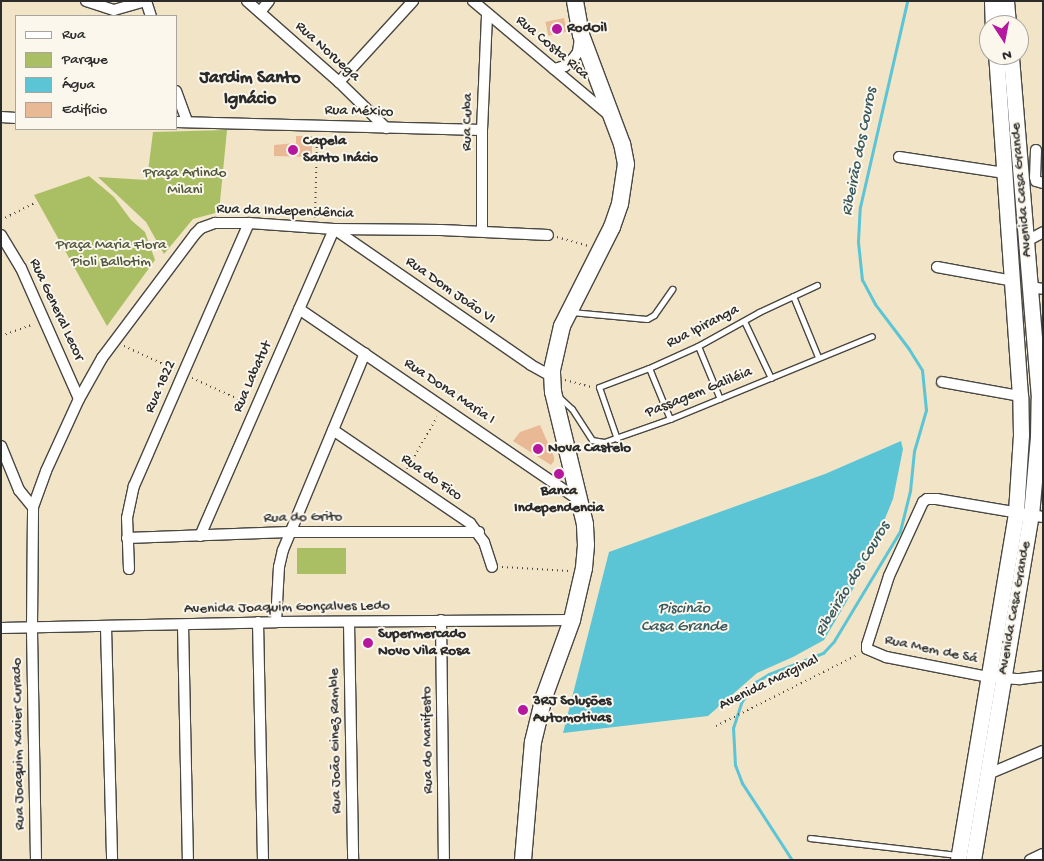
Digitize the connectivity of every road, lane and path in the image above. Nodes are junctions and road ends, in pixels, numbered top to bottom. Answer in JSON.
{"nodes":[{"id":1,"x":86,"y":1,"type":"edge"},
{"id":2,"x":146,"y":1,"type":"edge"},
{"id":3,"x":247,"y":1,"type":"edge"},
{"id":4,"x":269,"y":1,"type":"edge"},
{"id":5,"x":413,"y":1,"type":"edge"},
{"id":6,"x":473,"y":1,"type":"edge"},
{"id":7,"x":575,"y":1,"type":"edge"},
{"id":8,"x":992,"y":1,"type":"edge"},
{"id":9,"x":1006,"y":1,"type":"edge"},
{"id":10,"x":260,"y":12,"type":"junction"},
{"id":11,"x":487,"y":14,"type":"junction"},
{"id":12,"x":151,"y":15,"type":"edge"},
{"id":13,"x":993,"y":15,"type":"edge"},
{"id":14,"x":1007,"y":15,"type":"edge"},
{"id":15,"x":581,"y":35,"type":"junction"},
{"id":16,"x":997,"y":65,"type":"edge"},
{"id":17,"x":1012,"y":65,"type":"edge"},
{"id":18,"x":554,"y":69,"type":"junction"},
{"id":19,"x":339,"y":82,"type":"junction"},
{"id":20,"x":178,"y":103,"type":"edge"},
{"id":21,"x":1,"y":117,"type":"edge"},
{"id":22,"x":15,"y":118,"type":"edge"},
{"id":23,"x":612,"y":118,"type":"junction"},
{"id":24,"x":181,"y":122,"type":"edge"},
{"id":25,"x":318,"y":126,"type":"junction"},
{"id":26,"x":386,"y":128,"type":"junction"},
{"id":27,"x":482,"y":130,"type":"junction"},
{"id":28,"x":1036,"y":150,"type":"dead end"},
{"id":29,"x":899,"y":157,"type":"dead end"},
{"id":30,"x":1005,"y":173,"type":"junction"},
{"id":31,"x":1039,"y":180,"type":"edge"},
{"id":32,"x":35,"y":203,"type":"dead end"},
{"id":33,"x":1,"y":220,"type":"edge"},
{"id":34,"x":250,"y":223,"type":"junction"},
{"id":35,"x":315,"y":226,"type":"junction"},
{"id":36,"x":334,"y":230,"type":"junction"},
{"id":37,"x":482,"y":231,"type":"junction"},
{"id":38,"x":1043,"y":232,"type":"edge"},
{"id":39,"x":1,"y":235,"type":"edge"},
{"id":40,"x":548,"y":235,"type":"joint"},
{"id":41,"x":1027,"y":241,"type":"junction"},
{"id":42,"x":593,"y":248,"type":"dead end"},
{"id":43,"x":936,"y":267,"type":"dead end"},
{"id":44,"x":1013,"y":281,"type":"junction"},
{"id":45,"x":817,"y":285,"type":"dead end"},
{"id":46,"x":1037,"y":288,"type":"edge"},
{"id":47,"x":672,"y":289,"type":"dead end"},
{"id":48,"x":792,"y":296,"type":"junction"},
{"id":49,"x":300,"y":309,"type":"junction"},
{"id":50,"x":568,"y":312,"type":"junction"},
{"id":51,"x":46,"y":320,"type":"junction"},
{"id":52,"x":744,"y":321,"type":"junction"},
{"id":53,"x":1,"y":336,"type":"edge"},
{"id":54,"x":872,"y":336,"type":"dead end"},
{"id":55,"x":698,"y":346,"type":"junction"},
{"id":56,"x":365,"y":353,"type":"junction"},
{"id":57,"x":818,"y":357,"type":"junction"},
{"id":58,"x":649,"y":368,"type":"junction"},
{"id":59,"x":771,"y":378,"type":"junction"},
{"id":60,"x":942,"y":382,"type":"dead end"},
{"id":61,"x":552,"y":384,"type":"junction"},
{"id":62,"x":599,"y":386,"type":"junction"},
{"id":63,"x":1020,"y":396,"type":"junction"},
{"id":64,"x":1041,"y":398,"type":"edge"},
{"id":65,"x":79,"y":399,"type":"junction"},
{"id":66,"x":720,"y":399,"type":"junction"},
{"id":67,"x":444,"y":406,"type":"junction"},
{"id":68,"x":670,"y":419,"type":"junction"},
{"id":69,"x":333,"y":430,"type":"junction"},
{"id":70,"x":617,"y":438,"type":"junction"},
{"id":71,"x":1,"y":446,"type":"edge"},
{"id":72,"x":403,"y":476,"type":"junction"},
{"id":73,"x":580,"y":501,"type":"junction"},
{"id":74,"x":33,"y":507,"type":"junction"},
{"id":75,"x":1016,"y":512,"type":"junction"},
{"id":76,"x":1037,"y":516,"type":"edge"},
{"id":77,"x":289,"y":532,"type":"junction"},
{"id":78,"x":479,"y":532,"type":"junction"},
{"id":79,"x":200,"y":536,"type":"junction"},
{"id":80,"x":127,"y":538,"type":"junction"},
{"id":81,"x":492,"y":567,"type":"joint"},
{"id":82,"x":129,"y":569,"type":"dead end"},
{"id":83,"x":577,"y":571,"type":"dead end"},
{"id":84,"x":441,"y":620,"type":"junction"},
{"id":85,"x":572,"y":620,"type":"junction"},
{"id":86,"x":258,"y":622,"type":"junction"},
{"id":87,"x":276,"y":622,"type":"junction"},
{"id":88,"x":349,"y":622,"type":"junction"},
{"id":89,"x":183,"y":625,"type":"junction"},
{"id":90,"x":32,"y":627,"type":"junction"},
{"id":91,"x":106,"y":627,"type":"junction"},
{"id":92,"x":1,"y":628,"type":"edge"},
{"id":93,"x":867,"y":649,"type":"junction"},
{"id":94,"x":1043,"y":676,"type":"edge"},
{"id":95,"x":996,"y":678,"type":"junction"},
{"id":96,"x":716,"y":726,"type":"dead end"},
{"id":97,"x":1043,"y":751,"type":"edge"},
{"id":98,"x":986,"y":776,"type":"junction"},
{"id":99,"x":810,"y":838,"type":"dead end"},
{"id":100,"x":1043,"y":854,"type":"edge"},
{"id":101,"x":958,"y":858,"type":"edge"},
{"id":102,"x":36,"y":860,"type":"edge"},
{"id":103,"x":112,"y":860,"type":"edge"},
{"id":104,"x":188,"y":860,"type":"edge"},
{"id":105,"x":263,"y":860,"type":"edge"},
{"id":106,"x":353,"y":860,"type":"edge"},
{"id":107,"x":444,"y":860,"type":"edge"},
{"id":108,"x":523,"y":860,"type":"edge"},
{"id":109,"x":973,"y":860,"type":"edge"},
{"id":110,"x":1030,"y":860,"type":"edge"}],
"edges":[{"from":1,"to":2,"type":"street"},
{"from":2,"to":12,"type":"street"},
{"from":3,"to":10,"type":"street","name":"Rua Noruega"},
{"from":4,"to":10,"type":"street"},
{"from":5,"to":19,"type":"street"},
{"from":6,"to":11,"type":"street","name":"Rua Costa Rica"},
{"from":7,"to":15,"type":"main road"},
{"from":8,"to":13,"type":"main road"},
{"from":9,"to":14,"type":"main road"},
{"from":10,"to":19,"type":"street","name":"Rua Noruega"},
{"from":11,"to":18,"type":"street","name":"Rua Costa Rica"},
{"from":11,"to":27,"type":"street","name":"Rua Cuba"},
{"from":15,"to":18,"type":"street"},
{"from":15,"to":23,"type":"main road"},
{"from":16,"to":30,"type":"main road","name":"Avenida Casa Grande"},
{"from":17,"to":41,"type":"main road","name":"Avenida Casa Grande"},
{"from":18,"to":23,"type":"street","name":"Rua Costa Rica"},
{"from":19,"to":26,"type":"street","name":"Rua Noruega"},
{"from":20,"to":24,"type":"street"},
{"from":21,"to":22,"type":"street"},
{"from":23,"to":50,"type":"main road"},
{"from":24,"to":25,"type":"street","name":"Rua México"},
{"from":25,"to":26,"type":"street","name":"Rua México"},
{"from":25,"to":35,"type":"path"},
{"from":26,"to":27,"type":"street","name":"Rua México"},
{"from":27,"to":37,"type":"street","name":"Rua Cuba"},
{"from":28,"to":31,"type":"street"},
{"from":29,"to":30,"type":"street"},
{"from":30,"to":44,"type":"main road","name":"Avenida Casa Grande"},
{"from":32,"to":33,"type":"path"},
{"from":34,"to":35,"type":"street","name":"Rua da Independência"},
{"from":34,"to":65,"type":"street","name":"Rua da Independência"},
{"from":34,"to":80,"type":"street","name":"Rua 1822"},
{"from":35,"to":36,"type":"street","name":"Rua da Independência"},
{"from":36,"to":37,"type":"street","name":"Rua da Independência"},
{"from":36,"to":49,"type":"street","name":"Rua Labatut"},
{"from":36,"to":61,"type":"street","name":"Rua Dom João VI"},
{"from":37,"to":40,"type":"street","name":"Rua da Independência"},
{"from":38,"to":41,"type":"street"},
{"from":39,"to":51,"type":"street","name":"Rua General Lecor"},
{"from":40,"to":42,"type":"path"},
{"from":41,"to":46,"type":"main road","name":"Avenida Casa Grande"},
{"from":43,"to":44,"type":"street"},
{"from":44,"to":63,"type":"main road","name":"Avenida Casa Grande"},
{"from":45,"to":48,"type":"lane","name":"Rua Ipiranga"},
{"from":46,"to":64,"type":"main road","name":"Avenida Casa Grande"},
{"from":47,"to":50,"type":"lane"},
{"from":48,"to":52,"type":"lane","name":"Rua Ipiranga"},
{"from":48,"to":57,"type":"lane"},
{"from":49,"to":56,"type":"street","name":"Rua Dona Maria I"},
{"from":49,"to":79,"type":"street","name":"Rua Labatut"},
{"from":50,"to":61,"type":"main road"},
{"from":51,"to":53,"type":"path"},
{"from":51,"to":65,"type":"street","name":"Rua General Lecor"},
{"from":52,"to":55,"type":"lane","name":"Rua Ipiranga"},
{"from":52,"to":59,"type":"lane"},
{"from":54,"to":57,"type":"lane","name":"Passagem Galiléia"},
{"from":55,"to":58,"type":"lane","name":"Rua Ipiranga"},
{"from":55,"to":66,"type":"lane"},
{"from":56,"to":67,"type":"street","name":"Rua Dona Maria I"},
{"from":56,"to":69,"type":"street"},
{"from":57,"to":59,"type":"lane","name":"Passagem Galiléia"},
{"from":58,"to":62,"type":"lane","name":"Rua Ipiranga"},
{"from":58,"to":68,"type":"lane"},
{"from":59,"to":66,"type":"lane","name":"Passagem Galiléia"},
{"from":60,"to":63,"type":"street"},
{"from":61,"to":62,"type":"path"},
{"from":61,"to":70,"type":"lane","name":"Passagem Galiléia"},
{"from":61,"to":73,"type":"main road"},
{"from":62,"to":70,"type":"lane"},
{"from":63,"to":75,"type":"main road","name":"Avenida Casa Grande"},
{"from":64,"to":76,"type":"main road","name":"Avenida Casa Grande"},
{"from":65,"to":74,"type":"street","name":"Rua da Independência"},
{"from":66,"to":68,"type":"lane","name":"Passagem Galiléia"},
{"from":67,"to":72,"type":"path"},
{"from":67,"to":73,"type":"street","name":"Rua Dona Maria I"},
{"from":68,"to":70,"type":"lane","name":"Passagem Galiléia"},
{"from":69,"to":72,"type":"street","name":"Rua do Fico"},
{"from":69,"to":77,"type":"street"},
{"from":71,"to":74,"type":"street"},
{"from":72,"to":78,"type":"street","name":"Rua do Fico"},
{"from":73,"to":85,"type":"main road"},
{"from":74,"to":90,"type":"street","name":"Rua da Independência"},
{"from":75,"to":76,"type":"street"},
{"from":75,"to":93,"type":"street"},
{"from":75,"to":95,"type":"main road","name":"Avenida Casa Grande"},
{"from":76,"to":95,"type":"main road","name":"Avenida Casa Grande"},
{"from":77,"to":78,"type":"street","name":"Rua do Grito"},
{"from":77,"to":79,"type":"street","name":"Rua do Grito"},
{"from":77,"to":87,"type":"street"},
{"from":78,"to":81,"type":"street"},
{"from":79,"to":80,"type":"street","name":"Rua do Grito"},
{"from":80,"to":82,"type":"street","name":"Rua 1822"},
{"from":81,"to":83,"type":"path"},
{"from":84,"to":85,"type":"street","name":"Avenida Joaquim Gonçalves Ledo"},
{"from":84,"to":88,"type":"street","name":"Avenida Joaquim Gonçalves Ledo"},
{"from":84,"to":107,"type":"street","name":"Rua do Manifesto"},
{"from":85,"to":108,"type":"main road"},
{"from":86,"to":87,"type":"street","name":"Avenida Joaquim Gonçalves Ledo"},
{"from":86,"to":89,"type":"street","name":"Avenida Joaquim Gonçalves Ledo"},
{"from":86,"to":105,"type":"street"},
{"from":87,"to":88,"type":"street","name":"Avenida Joaquim Gonçalves Ledo"},
{"from":88,"to":106,"type":"street","name":"Rua João Ginez Ramble"},
{"from":89,"to":91,"type":"street","name":"Avenida Joaquim Gonçalves Ledo"},
{"from":89,"to":104,"type":"street"},
{"from":90,"to":91,"type":"street","name":"Avenida Joaquim Gonçalves Ledo"},
{"from":90,"to":92,"type":"street","name":"Avenida Joaquim Gonçalves Ledo"},
{"from":90,"to":102,"type":"street","name":"Rua Joaquim Xavier Curado"},
{"from":91,"to":103,"type":"street"},
{"from":93,"to":95,"type":"street","name":"Rua Mem de Sá"},
{"from":93,"to":96,"type":"path","name":"Avenida Marginal"},
{"from":94,"to":95,"type":"street","name":"Rua Mem de Sá"},
{"from":95,"to":98,"type":"main road","name":"Avenida Casa Grande"},
{"from":95,"to":101,"type":"main road","name":"Avenida Casa Grande"},
{"from":97,"to":98,"type":"street"},
{"from":98,"to":109,"type":"main road","name":"Avenida Casa Grande"},
{"from":99,"to":101,"type":"lane"},
{"from":100,"to":110,"type":"street"}]}
